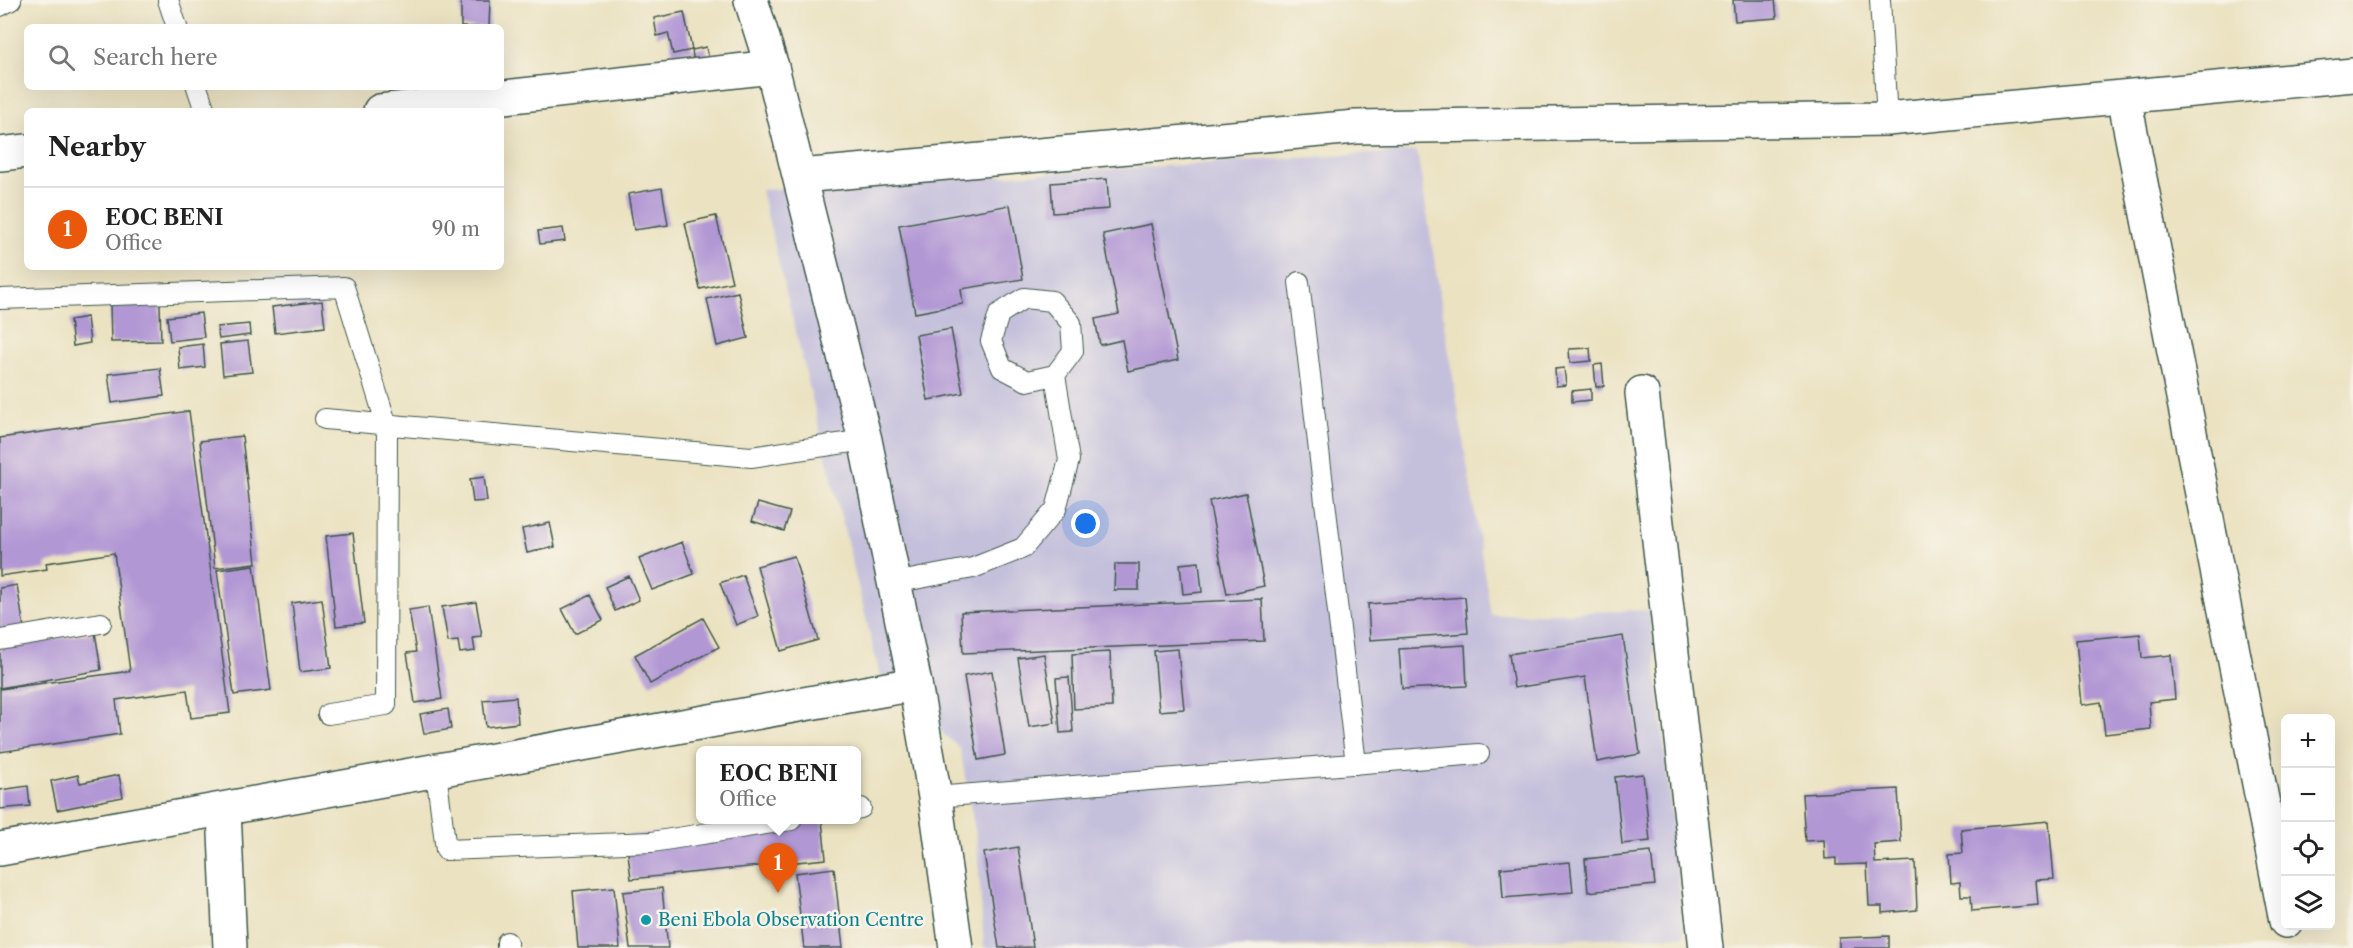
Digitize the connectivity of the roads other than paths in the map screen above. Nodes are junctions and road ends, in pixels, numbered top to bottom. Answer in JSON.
{"nodes":[{"id":1,"x":10,"y":0,"type":"edge"},
{"id":2,"x":168,"y":0,"type":"edge"},
{"id":3,"x":751,"y":0,"type":"edge"},
{"id":4,"x":1880,"y":0,"type":"edge"},
{"id":5,"x":0,"y":6,"type":"edge"},
{"id":6,"x":176,"y":24,"type":"edge"},
{"id":7,"x":772,"y":66,"type":"junction"},
{"id":8,"x":2353,"y":75,"type":"edge"},
{"id":9,"x":198,"y":90,"type":"edge"},
{"id":10,"x":2124,"y":97,"type":"junction"},
{"id":11,"x":204,"y":108,"type":"edge"},
{"id":12,"x":406,"y":108,"type":"edge"},
{"id":13,"x":1887,"y":119,"type":"junction"},
{"id":14,"x":24,"y":151,"type":"edge"},
{"id":15,"x":0,"y":154,"type":"edge"},
{"id":16,"x":800,"y":176,"type":"junction"},
{"id":17,"x":1299,"y":282,"type":"dead end"},
{"id":18,"x":0,"y":299,"type":"edge"},
{"id":19,"x":1055,"y":375,"type":"junction"},
{"id":20,"x":1642,"y":393,"type":"dead end"},
{"id":21,"x":325,"y":419,"type":"dead end"},
{"id":22,"x":387,"y":426,"type":"junction"},
{"id":23,"x":865,"y":440,"type":"junction"},
{"id":24,"x":894,"y":583,"type":"junction"},
{"id":25,"x":101,"y":623,"type":"dead end"},
{"id":26,"x":0,"y":640,"type":"edge"},
{"id":27,"x":915,"y":684,"type":"junction"},
{"id":28,"x":328,"y":714,"type":"dead end"},
{"id":29,"x":1479,"y":754,"type":"dead end"},
{"id":30,"x":1356,"y":764,"type":"junction"},
{"id":31,"x":436,"y":772,"type":"junction"},
{"id":32,"x":935,"y":797,"type":"junction"},
{"id":33,"x":224,"y":810,"type":"junction"},
{"id":34,"x":761,"y":824,"type":"edge"},
{"id":35,"x":0,"y":849,"type":"edge"},
{"id":36,"x":2281,"y":898,"type":"edge"},
{"id":37,"x":2287,"y":930,"type":"edge"},
{"id":38,"x":230,"y":948,"type":"edge"},
{"id":39,"x":956,"y":948,"type":"edge"},
{"id":40,"x":1706,"y":948,"type":"edge"},
{"id":41,"x":2291,"y":948,"type":"edge"}],
"edges":[{"from":1,"to":5,"type":"lane"},
{"from":2,"to":6,"type":"lane"},
{"from":3,"to":7,"type":"main road"},
{"from":4,"to":13,"type":"lane"},
{"from":7,"to":12,"type":"main road"},
{"from":7,"to":16,"type":"main road"},
{"from":8,"to":10,"type":"main road"},
{"from":9,"to":11,"type":"lane"},
{"from":10,"to":13,"type":"main road"},
{"from":10,"to":36,"type":"main road"},
{"from":13,"to":16,"type":"main road"},
{"from":14,"to":15,"type":"main road"},
{"from":16,"to":23,"type":"main road"},
{"from":17,"to":30,"type":"lane"},
{"from":18,"to":22,"type":"lane"},
{"from":19,"to":19,"type":"lane"},
{"from":19,"to":24,"type":"lane"},
{"from":20,"to":40,"type":"main road"},
{"from":21,"to":22,"type":"lane"},
{"from":22,"to":23,"type":"lane"},
{"from":22,"to":28,"type":"lane"},
{"from":23,"to":24,"type":"main road"},
{"from":24,"to":27,"type":"main road"},
{"from":25,"to":26,"type":"lane"},
{"from":27,"to":31,"type":"main road"},
{"from":27,"to":32,"type":"main road"},
{"from":29,"to":30,"type":"lane"},
{"from":30,"to":32,"type":"lane"},
{"from":31,"to":33,"type":"main road"},
{"from":31,"to":34,"type":"lane"},
{"from":32,"to":39,"type":"main road"},
{"from":33,"to":35,"type":"main road"},
{"from":33,"to":38,"type":"main road"},
{"from":37,"to":41,"type":"main road"}]}
